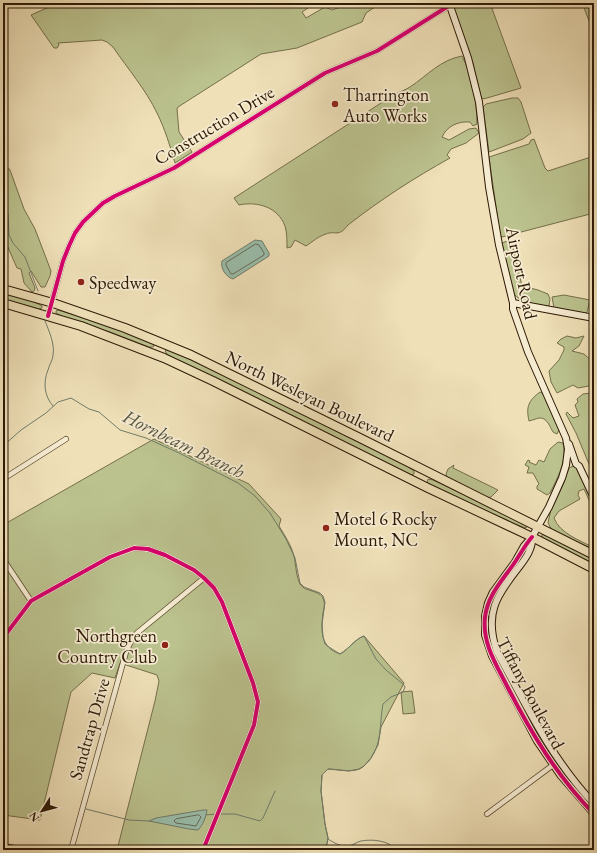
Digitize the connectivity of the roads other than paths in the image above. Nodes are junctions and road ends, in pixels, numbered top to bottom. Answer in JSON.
{"nodes":[{"id":1,"x":449,"y":4,"type":"edge"},
{"id":2,"x":3,"y":289,"type":"edge"},
{"id":3,"x":52,"y":302,"type":"junction"},
{"id":4,"x":3,"y":303,"type":"edge"},
{"id":5,"x":513,"y":303,"type":"junction"},
{"id":6,"x":48,"y":316,"type":"junction"},
{"id":7,"x":594,"y":318,"type":"edge"},
{"id":8,"x":162,"y":343,"type":"junction"},
{"id":9,"x":156,"y":355,"type":"junction"},
{"id":10,"x":566,"y":438,"type":"junction"},
{"id":11,"x":66,"y":439,"type":"dead end"},
{"id":12,"x":425,"y":471,"type":"junction"},
{"id":13,"x":3,"y":479,"type":"edge"},
{"id":14,"x":419,"y":484,"type":"junction"},
{"id":15,"x":594,"y":498,"type":"edge"},
{"id":16,"x":538,"y":527,"type":"junction"},
{"id":17,"x":532,"y":537,"type":"junction"},
{"id":18,"x":594,"y":555,"type":"edge"},
{"id":19,"x":3,"y":559,"type":"edge"},
{"id":20,"x":594,"y":568,"type":"edge"},
{"id":21,"x":204,"y":578,"type":"junction"},
{"id":22,"x":31,"y":601,"type":"junction"},
{"id":23,"x":3,"y":638,"type":"edge"},
{"id":24,"x":553,"y":765,"type":"junction"},
{"id":25,"x":594,"y":804,"type":"edge"},
{"id":26,"x":488,"y":814,"type":"dead end"},
{"id":27,"x":594,"y":814,"type":"edge"},
{"id":28,"x":3,"y":847,"type":"edge"},
{"id":29,"x":20,"y":850,"type":"edge"},
{"id":30,"x":70,"y":850,"type":"edge"},
{"id":31,"x":203,"y":850,"type":"edge"}],
"edges":[{"from":1,"to":3,"type":"street","name":"Construction Drive"},
{"from":1,"to":5,"type":"street","name":"Airport Road"},
{"from":2,"to":3,"type":"highway","name":"North Wesleyan Boulevard"},
{"from":3,"to":6,"type":"street","name":"Construction Drive"},
{"from":3,"to":8,"type":"highway","name":"North Wesleyan Boulevard"},
{"from":4,"to":6,"type":"highway","name":"North Wesleyan Boulevard"},
{"from":5,"to":7,"type":"street"},
{"from":5,"to":10,"type":"street","name":"Airport Road"},
{"from":6,"to":9,"type":"highway","name":"North Wesleyan Boulevard"},
{"from":8,"to":9,"type":"highway"},
{"from":8,"to":12,"type":"highway","name":"North Wesleyan Boulevard"},
{"from":9,"to":14,"type":"highway","name":"North Wesleyan Boulevard"},
{"from":10,"to":15,"type":"street"},
{"from":10,"to":16,"type":"street","name":"Airport Road"},
{"from":11,"to":13,"type":"street"},
{"from":12,"to":14,"type":"highway"},
{"from":12,"to":16,"type":"highway","name":"North Wesleyan Boulevard"},
{"from":14,"to":17,"type":"highway","name":"North Wesleyan Boulevard"},
{"from":16,"to":17,"type":"street","name":"Airport Road"},
{"from":16,"to":18,"type":"highway","name":"North Wesleyan Boulevard"},
{"from":17,"to":20,"type":"highway","name":"North Wesleyan Boulevard"},
{"from":17,"to":24,"type":"street","name":"Tiffany Boulevard"},
{"from":17,"to":25,"type":"street","name":"Tiffany Boulevard"},
{"from":19,"to":22,"type":"street"},
{"from":21,"to":22,"type":"street"},
{"from":21,"to":30,"type":"street","name":"Sandtrap Drive"},
{"from":21,"to":31,"type":"street"},
{"from":22,"to":23,"type":"street"},
{"from":24,"to":26,"type":"street"},
{"from":24,"to":27,"type":"street","name":"Tiffany Boulevard"},
{"from":28,"to":29,"type":"street"}]}
